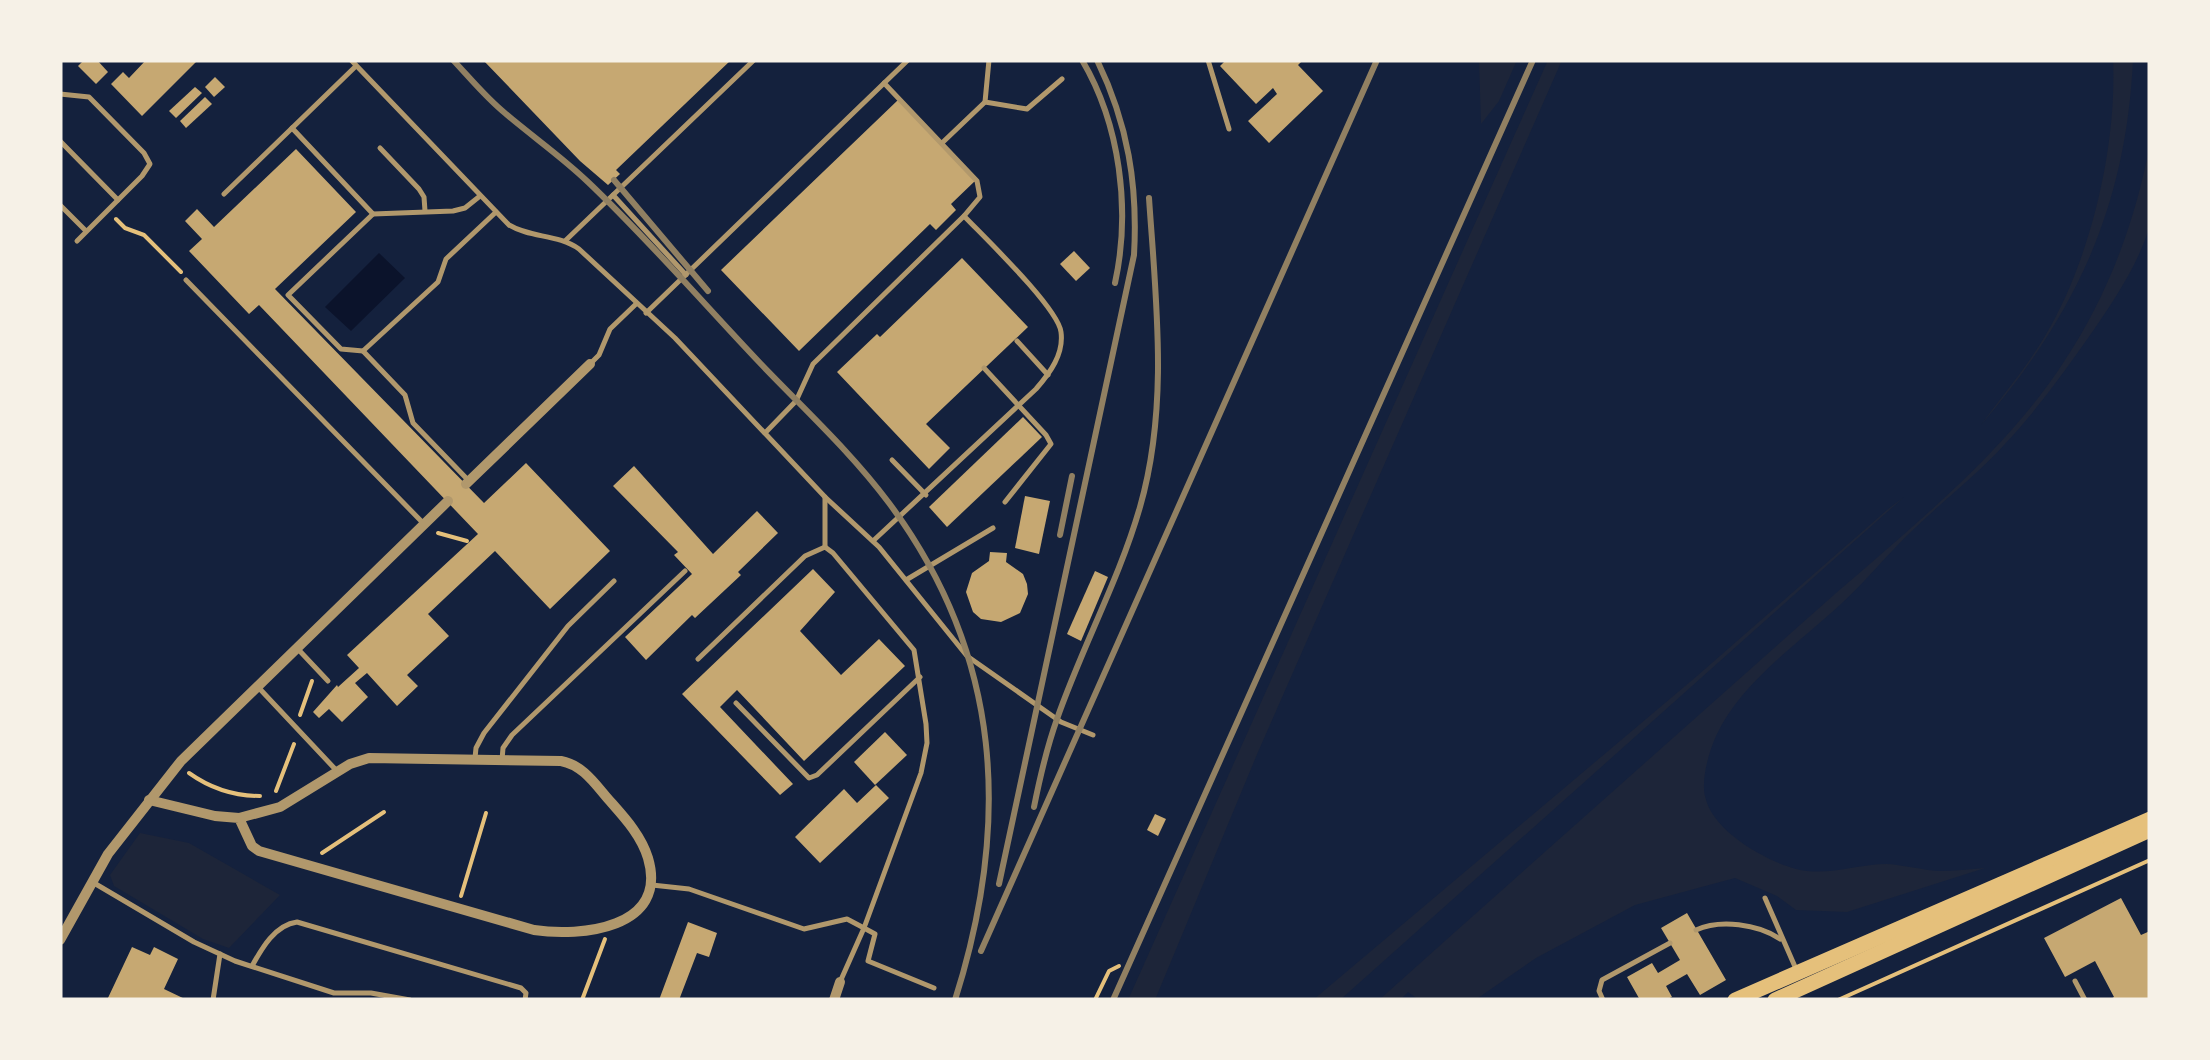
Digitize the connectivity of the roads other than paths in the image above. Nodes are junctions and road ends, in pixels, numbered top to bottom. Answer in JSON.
{"nodes":[{"id":1,"x":754,"y":60,"type":"edge"},
{"id":2,"x":908,"y":60,"type":"edge"},
{"id":3,"x":989,"y":60,"type":"edge"},
{"id":4,"x":1208,"y":60,"type":"edge"},
{"id":5,"x":354,"y":63,"type":"edge"},
{"id":6,"x":1062,"y":79,"type":"dead end"},
{"id":7,"x":884,"y":83,"type":"junction"},
{"id":8,"x":60,"y":94,"type":"edge"},
{"id":9,"x":985,"y":102,"type":"junction"},
{"id":10,"x":292,"y":128,"type":"junction"},
{"id":11,"x":1228,"y":129,"type":"dead end"},
{"id":12,"x":60,"y":141,"type":"edge"},
{"id":13,"x":942,"y":144,"type":"junction"},
{"id":14,"x":380,"y":148,"type":"dead end"},
{"id":15,"x":224,"y":194,"type":"dead end"},
{"id":16,"x":613,"y":195,"type":"junction"},
{"id":17,"x":480,"y":196,"type":"junction"},
{"id":18,"x":118,"y":200,"type":"junction"},
{"id":19,"x":60,"y":205,"type":"edge"},
{"id":20,"x":425,"y":211,"type":"junction"},
{"id":21,"x":496,"y":212,"type":"junction"},
{"id":22,"x":374,"y":214,"type":"junction"},
{"id":23,"x":964,"y":216,"type":"junction"},
{"id":24,"x":87,"y":231,"type":"junction"},
{"id":25,"x":77,"y":241,"type":"dead end"},
{"id":26,"x":565,"y":241,"type":"junction"},
{"id":27,"x":686,"y":275,"type":"junction"},
{"id":28,"x":186,"y":280,"type":"road end"},
{"id":29,"x":636,"y":304,"type":"junction"},
{"id":30,"x":646,"y":313,"type":"junction"},
{"id":31,"x":1017,"y":341,"type":"dead end"},
{"id":32,"x":364,"y":352,"type":"junction"},
{"id":33,"x":590,"y":364,"type":"joint"},
{"id":34,"x":984,"y":368,"type":"dead end"},
{"id":35,"x":1048,"y":374,"type":"junction"},
{"id":36,"x":1018,"y":405,"type":"junction"},
{"id":37,"x":764,"y":433,"type":"junction"},
{"id":38,"x":892,"y":460,"type":"dead end"},
{"id":39,"x":468,"y":482,"type":"joint"},
{"id":40,"x":926,"y":495,"type":"junction"},
{"id":41,"x":825,"y":497,"type":"junction"},
{"id":42,"x":448,"y":501,"type":"dead end"},
{"id":43,"x":1005,"y":502,"type":"dead end"},
{"id":44,"x":424,"y":524,"type":"junction"},
{"id":45,"x":993,"y":528,"type":"dead end"},
{"id":46,"x":873,"y":542,"type":"junction"},
{"id":47,"x":825,"y":548,"type":"junction"},
{"id":48,"x":685,"y":570,"type":"dead end"},
{"id":49,"x":906,"y":580,"type":"junction"},
{"id":50,"x":614,"y":582,"type":"dead end"},
{"id":51,"x":296,"y":647,"type":"junction"},
{"id":52,"x":698,"y":659,"type":"dead end"},
{"id":53,"x":921,"y":676,"type":"junction"},
{"id":54,"x":328,"y":681,"type":"dead end"},
{"id":55,"x":256,"y":686,"type":"junction"},
{"id":56,"x":736,"y":703,"type":"dead end"},
{"id":57,"x":1093,"y":735,"type":"dead end"},
{"id":58,"x":475,"y":760,"type":"junction"},
{"id":59,"x":502,"y":760,"type":"junction"},
{"id":60,"x":338,"y":772,"type":"junction"},
{"id":61,"x":149,"y":800,"type":"junction"},
{"id":62,"x":239,"y":818,"type":"junction"},
{"id":63,"x":2149,"y":827,"type":"edge"},
{"id":64,"x":91,"y":882,"type":"junction"},
{"id":65,"x":650,"y":884,"type":"junction"},
{"id":66,"x":1765,"y":898,"type":"dead end"},
{"id":67,"x":864,"y":928,"type":"junction"},
{"id":68,"x":1696,"y":930,"type":"dead end"},
{"id":69,"x":60,"y":940,"type":"edge"},
{"id":70,"x":1670,"y":943,"type":"dead end"},
{"id":71,"x":1785,"y":945,"type":"junction"},
{"id":72,"x":220,"y":954,"type":"junction"},
{"id":73,"x":252,"y":966,"type":"junction"},
{"id":74,"x":1800,"y":979,"type":"junction"},
{"id":75,"x":840,"y":982,"type":"joint"},
{"id":76,"x":2075,"y":982,"type":"dead end"},
{"id":77,"x":934,"y":988,"type":"dead end"},
{"id":78,"x":213,"y":1000,"type":"edge"},
{"id":79,"x":410,"y":1000,"type":"edge"},
{"id":80,"x":526,"y":1000,"type":"edge"},
{"id":81,"x":834,"y":1000,"type":"edge"},
{"id":82,"x":1603,"y":1000,"type":"edge"},
{"id":83,"x":1735,"y":1000,"type":"edge"},
{"id":84,"x":1775,"y":1000,"type":"edge"},
{"id":85,"x":2085,"y":1000,"type":"edge"}],
"edges":[{"from":1,"to":16,"type":"lane"},
{"from":2,"to":7,"type":"lane"},
{"from":3,"to":9,"type":"lane"},
{"from":4,"to":11,"type":"lane"},
{"from":5,"to":10,"type":"lane"},
{"from":5,"to":17,"type":"lane"},
{"from":6,"to":9,"type":"lane"},
{"from":7,"to":13,"type":"lane"},
{"from":7,"to":27,"type":"lane"},
{"from":8,"to":18,"type":"lane"},
{"from":9,"to":13,"type":"lane"},
{"from":10,"to":15,"type":"lane"},
{"from":10,"to":22,"type":"lane"},
{"from":12,"to":18,"type":"lane"},
{"from":13,"to":23,"type":"lane"},
{"from":14,"to":20,"type":"lane"},
{"from":16,"to":26,"type":"lane"},
{"from":16,"to":27,"type":"lane"},
{"from":17,"to":20,"type":"lane"},
{"from":17,"to":21,"type":"lane"},
{"from":18,"to":24,"type":"lane"},
{"from":19,"to":24,"type":"lane"},
{"from":20,"to":22,"type":"lane"},
{"from":21,"to":26,"type":"lane"},
{"from":21,"to":32,"type":"lane"},
{"from":22,"to":32,"type":"lane"},
{"from":23,"to":35,"type":"lane"},
{"from":23,"to":37,"type":"lane"},
{"from":24,"to":25,"type":"lane"},
{"from":26,"to":29,"type":"lane"},
{"from":27,"to":30,"type":"lane"},
{"from":28,"to":44,"type":"lane"},
{"from":29,"to":30,"type":"lane"},
{"from":29,"to":33,"type":"lane"},
{"from":30,"to":37,"type":"lane"},
{"from":31,"to":35,"type":"lane"},
{"from":32,"to":39,"type":"lane"},
{"from":33,"to":39,"type":"street"},
{"from":34,"to":36,"type":"lane"},
{"from":35,"to":36,"type":"lane"},
{"from":36,"to":40,"type":"lane"},
{"from":36,"to":43,"type":"lane"},
{"from":37,"to":41,"type":"lane"},
{"from":38,"to":40,"type":"lane"},
{"from":40,"to":46,"type":"lane"},
{"from":41,"to":46,"type":"lane"},
{"from":41,"to":47,"type":"lane"},
{"from":42,"to":44,"type":"street"},
{"from":44,"to":51,"type":"street"},
{"from":45,"to":49,"type":"lane"},
{"from":46,"to":49,"type":"lane"},
{"from":47,"to":52,"type":"lane"},
{"from":47,"to":53,"type":"lane"},
{"from":48,"to":59,"type":"lane"},
{"from":49,"to":57,"type":"lane"},
{"from":50,"to":58,"type":"lane"},
{"from":51,"to":54,"type":"lane"},
{"from":51,"to":55,"type":"street"},
{"from":53,"to":56,"type":"lane"},
{"from":53,"to":67,"type":"lane"},
{"from":55,"to":60,"type":"lane"},
{"from":55,"to":61,"type":"street"},
{"from":58,"to":59,"type":"street"},
{"from":58,"to":60,"type":"street"},
{"from":59,"to":65,"type":"street"},
{"from":60,"to":62,"type":"street"},
{"from":61,"to":62,"type":"street"},
{"from":61,"to":64,"type":"street"},
{"from":62,"to":65,"type":"street"},
{"from":63,"to":74,"type":"main road"},
{"from":64,"to":69,"type":"street"},
{"from":64,"to":72,"type":"lane"},
{"from":65,"to":67,"type":"lane"},
{"from":66,"to":71,"type":"lane"},
{"from":67,"to":75,"type":"lane"},
{"from":67,"to":77,"type":"lane"},
{"from":68,"to":71,"type":"lane"},
{"from":70,"to":82,"type":"lane"},
{"from":71,"to":74,"type":"lane"},
{"from":72,"to":73,"type":"lane"},
{"from":72,"to":78,"type":"lane"},
{"from":73,"to":79,"type":"lane"},
{"from":73,"to":80,"type":"lane"},
{"from":74,"to":83,"type":"main road"},
{"from":74,"to":84,"type":"main road"},
{"from":75,"to":81,"type":"street"},
{"from":76,"to":85,"type":"lane"}]}
